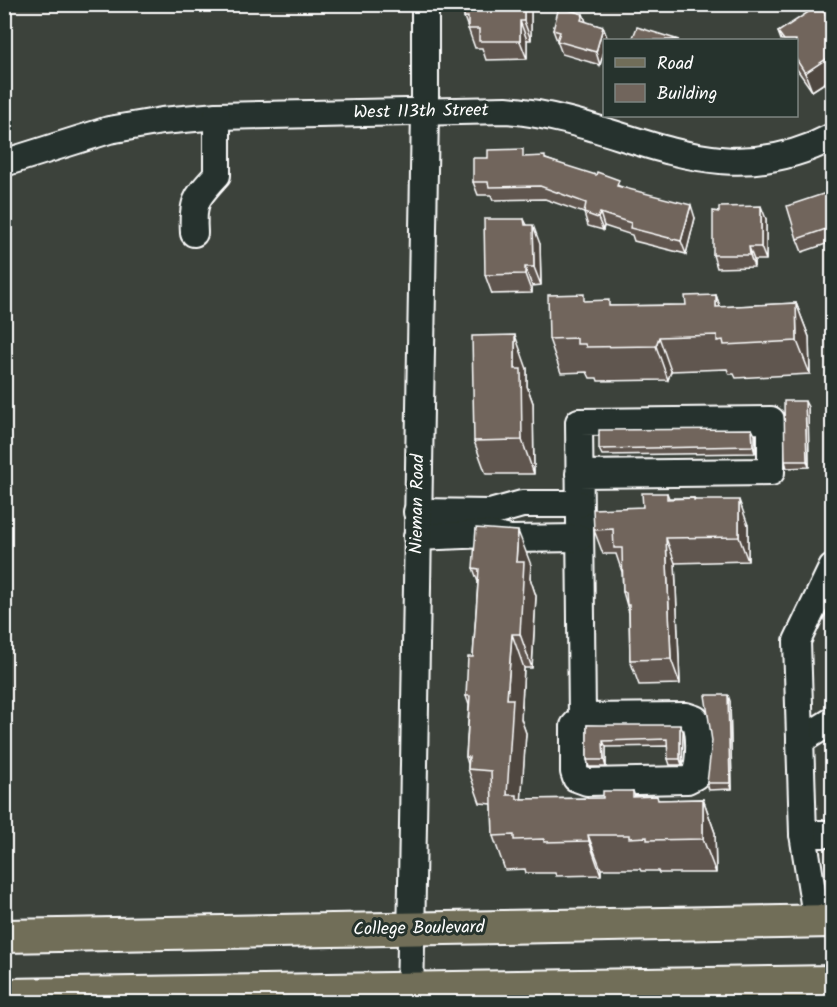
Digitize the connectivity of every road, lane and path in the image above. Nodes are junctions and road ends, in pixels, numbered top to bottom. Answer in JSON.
{"nodes":[{"id":1,"x":425,"y":4,"type":"edge"},
{"id":2,"x":425,"y":111,"type":"junction"},
{"id":3,"x":217,"y":116,"type":"junction"},
{"id":4,"x":832,"y":137,"type":"edge"},
{"id":5,"x":4,"y":164,"type":"edge"},
{"id":6,"x":194,"y":233,"type":"dead end"},
{"id":7,"x":579,"y":474,"type":"junction"},
{"id":8,"x":579,"y":504,"type":"junction"},
{"id":9,"x":417,"y":524,"type":"junction"},
{"id":10,"x":579,"y":538,"type":"junction"},
{"id":11,"x":832,"y":568,"type":"edge"},
{"id":12,"x":582,"y":717,"type":"junction"},
{"id":13,"x":832,"y":721,"type":"edge"},
{"id":14,"x":800,"y":741,"type":"junction"},
{"id":15,"x":803,"y":834,"type":"junction"},
{"id":16,"x":832,"y":834,"type":"edge"},
{"id":17,"x":825,"y":921,"type":"edge"},
{"id":18,"x":409,"y":929,"type":"junction"},
{"id":19,"x":4,"y":936,"type":"edge"},
{"id":20,"x":832,"y":982,"type":"edge"},
{"id":21,"x":4,"y":995,"type":"edge"},
{"id":22,"x":410,"y":996,"type":"edge"}],
"edges":[{"from":1,"to":2,"type":"street","name":"Nieman Road"},
{"from":2,"to":3,"type":"street","name":"West 113th Street"},
{"from":2,"to":4,"type":"street","name":"West 113th Street"},
{"from":2,"to":9,"type":"street","name":"Nieman Road"},
{"from":3,"to":5,"type":"street","name":"West 113th Street"},
{"from":3,"to":6,"type":"street"},
{"from":7,"to":7,"type":"street"},
{"from":7,"to":8,"type":"street"},
{"from":8,"to":9,"type":"street"},
{"from":8,"to":10,"type":"street"},
{"from":9,"to":10,"type":"street"},
{"from":9,"to":18,"type":"street","name":"Nieman Road"},
{"from":10,"to":12,"type":"street"},
{"from":11,"to":14,"type":"street"},
{"from":12,"to":12,"type":"street"},
{"from":13,"to":14,"type":"street"},
{"from":14,"to":15,"type":"street"},
{"from":15,"to":16,"type":"street"},
{"from":15,"to":17,"type":"street"},
{"from":17,"to":18,"type":"main road","name":"College Boulevard"},
{"from":18,"to":19,"type":"main road","name":"College Boulevard"},
{"from":18,"to":22,"type":"street","name":"Nieman Road"},
{"from":20,"to":22,"type":"main road"},
{"from":21,"to":22,"type":"main road"}]}
